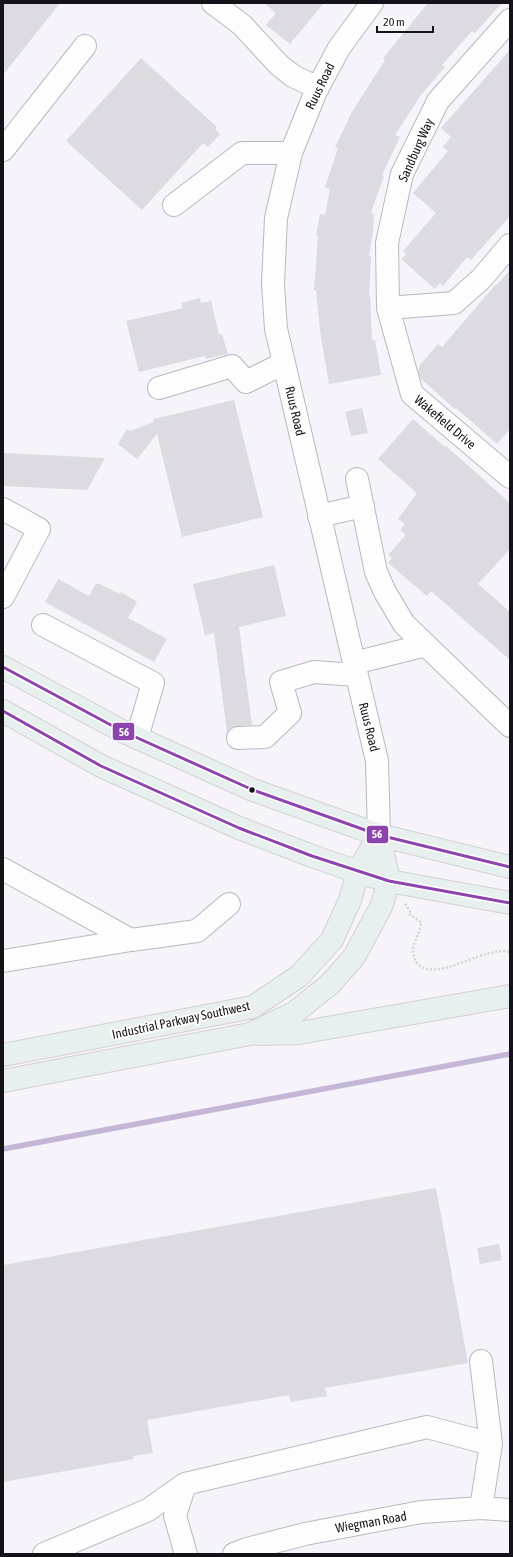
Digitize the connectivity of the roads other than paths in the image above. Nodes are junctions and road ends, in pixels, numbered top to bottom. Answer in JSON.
{"nodes":[{"id":1,"x":213,"y":3,"type":"edge"},
{"id":2,"x":372,"y":3,"type":"edge"},
{"id":3,"x":510,"y":20,"type":"edge"},
{"id":4,"x":85,"y":46,"type":"dead end"},
{"id":5,"x":318,"y":88,"type":"junction"},
{"id":6,"x":3,"y":150,"type":"edge"},
{"id":7,"x":291,"y":153,"type":"junction"},
{"id":8,"x":174,"y":205,"type":"dead end"},
{"id":9,"x":510,"y":245,"type":"edge"},
{"id":10,"x":388,"y":308,"type":"junction"},
{"id":11,"x":284,"y":363,"type":"junction"},
{"id":12,"x":159,"y":388,"type":"dead end"},
{"id":13,"x":508,"y":471,"type":"edge"},
{"id":14,"x":357,"y":479,"type":"dead end"},
{"id":15,"x":363,"y":506,"type":"junction"},
{"id":16,"x":3,"y":509,"type":"edge"},
{"id":17,"x":319,"y":516,"type":"junction"},
{"id":18,"x":3,"y":597,"type":"edge"},
{"id":19,"x":43,"y":625,"type":"dead end"},
{"id":20,"x":426,"y":645,"type":"junction"},
{"id":21,"x":3,"y":666,"type":"edge"},
{"id":22,"x":355,"y":669,"type":"junction"},
{"id":23,"x":3,"y":711,"type":"edge"},
{"id":24,"x":510,"y":726,"type":"edge"},
{"id":25,"x":137,"y":738,"type":"junction"},
{"id":26,"x":238,"y":738,"type":"dead end"},
{"id":27,"x":379,"y":835,"type":"junction"},
{"id":28,"x":510,"y":867,"type":"edge"},
{"id":29,"x":3,"y":869,"type":"edge"},
{"id":30,"x":358,"y":872,"type":"junction"},
{"id":31,"x":389,"y":881,"type":"junction"},
{"id":32,"x":510,"y":903,"type":"edge"},
{"id":33,"x":229,"y":904,"type":"dead end"},
{"id":34,"x":130,"y":940,"type":"junction"},
{"id":35,"x":3,"y":961,"type":"edge"},
{"id":36,"x":510,"y":996,"type":"edge"},
{"id":37,"x":250,"y":1034,"type":"junction"},
{"id":38,"x":3,"y":1055,"type":"edge"},
{"id":39,"x":3,"y":1081,"type":"edge"},
{"id":40,"x":480,"y":1361,"type":"dead end"},
{"id":41,"x":491,"y":1444,"type":"junction"},
{"id":42,"x":185,"y":1484,"type":"junction"},
{"id":43,"x":481,"y":1508,"type":"junction"},
{"id":44,"x":510,"y":1510,"type":"edge"},
{"id":45,"x":44,"y":1554,"type":"edge"},
{"id":46,"x":186,"y":1554,"type":"edge"},
{"id":47,"x":234,"y":1554,"type":"edge"}],
"edges":[{"from":1,"to":5,"type":"street"},
{"from":2,"to":5,"type":"street","name":"Ruus Road"},
{"from":3,"to":10,"type":"street","name":"Sandburg Way"},
{"from":4,"to":6,"type":"street"},
{"from":5,"to":7,"type":"street","name":"Ruus Road"},
{"from":7,"to":8,"type":"street"},
{"from":7,"to":11,"type":"street","name":"Ruus Road"},
{"from":9,"to":10,"type":"street"},
{"from":10,"to":13,"type":"street","name":"Wakefield Drive"},
{"from":11,"to":12,"type":"street"},
{"from":11,"to":17,"type":"street","name":"Ruus Road"},
{"from":14,"to":15,"type":"street"},
{"from":15,"to":17,"type":"street"},
{"from":15,"to":20,"type":"street"},
{"from":16,"to":18,"type":"street"},
{"from":17,"to":22,"type":"street","name":"Ruus Road"},
{"from":19,"to":25,"type":"street"},
{"from":20,"to":22,"type":"street"},
{"from":20,"to":24,"type":"street"},
{"from":21,"to":25,"type":"main road"},
{"from":22,"to":26,"type":"street"},
{"from":22,"to":27,"type":"street","name":"Ruus Road"},
{"from":23,"to":30,"type":"main road"},
{"from":25,"to":27,"type":"main road"},
{"from":27,"to":28,"type":"main road"},
{"from":27,"to":30,"type":"main road","name":"Industrial Parkway Southwest"},
{"from":27,"to":31,"type":"main road","name":"Industrial Parkway Southwest"},
{"from":29,"to":34,"type":"street"},
{"from":30,"to":31,"type":"main road"},
{"from":30,"to":38,"type":"main road","name":"Industrial Parkway Southwest"},
{"from":31,"to":32,"type":"main road"},
{"from":31,"to":37,"type":"main road","name":"Industrial Parkway Southwest"},
{"from":33,"to":34,"type":"street"},
{"from":34,"to":35,"type":"street"},
{"from":36,"to":37,"type":"main road"},
{"from":37,"to":39,"type":"main road","name":"Industrial Parkway Southwest"},
{"from":40,"to":41,"type":"street"},
{"from":41,"to":42,"type":"street"},
{"from":41,"to":43,"type":"street"},
{"from":42,"to":45,"type":"street"},
{"from":42,"to":46,"type":"street"},
{"from":43,"to":44,"type":"street","name":"Wiegman Road"},
{"from":43,"to":47,"type":"street","name":"Wiegman Road"}]}
